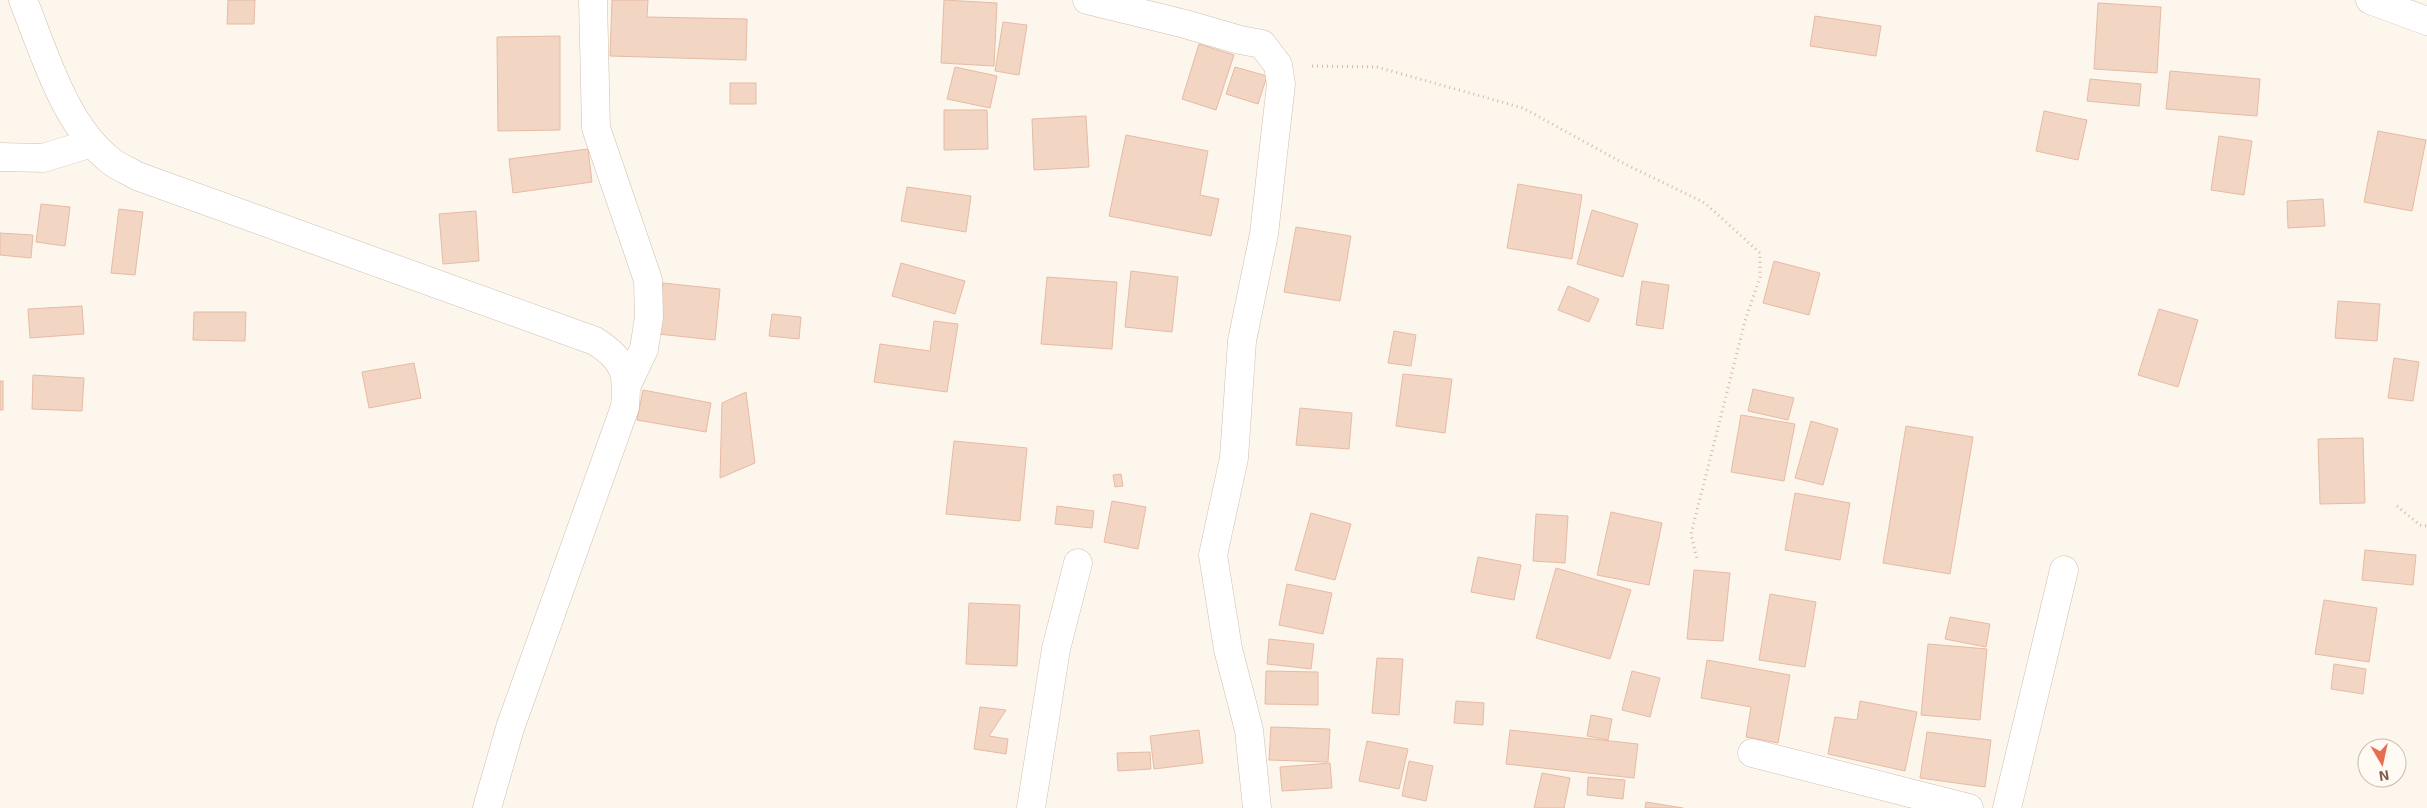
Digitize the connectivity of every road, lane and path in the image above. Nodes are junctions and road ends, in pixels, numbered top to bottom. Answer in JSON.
{"nodes":[{"id":1,"x":23,"y":0,"type":"edge"},
{"id":2,"x":593,"y":0,"type":"edge"},
{"id":3,"x":1088,"y":0,"type":"edge"},
{"id":4,"x":2370,"y":0,"type":"edge"},
{"id":5,"x":2427,"y":21,"type":"edge"},
{"id":6,"x":1278,"y":65,"type":"junction"},
{"id":7,"x":92,"y":143,"type":"junction"},
{"id":8,"x":0,"y":157,"type":"edge"},
{"id":9,"x":627,"y":385,"type":"junction"},
{"id":10,"x":2397,"y":506,"type":"dead end"},
{"id":11,"x":2427,"y":526,"type":"edge"},
{"id":12,"x":1697,"y":560,"type":"dead end"},
{"id":13,"x":1078,"y":563,"type":"dead end"},
{"id":14,"x":2064,"y":570,"type":"dead end"},
{"id":15,"x":1752,"y":753,"type":"dead end"},
{"id":16,"x":487,"y":808,"type":"edge"},
{"id":17,"x":1031,"y":808,"type":"edge"},
{"id":18,"x":1257,"y":808,"type":"edge"},
{"id":19,"x":1969,"y":808,"type":"edge"},
{"id":20,"x":2007,"y":808,"type":"edge"}],
"edges":[{"from":1,"to":7,"type":"street"},
{"from":2,"to":9,"type":"street"},
{"from":3,"to":6,"type":"street"},
{"from":4,"to":5,"type":"street"},
{"from":6,"to":12,"type":"path"},
{"from":6,"to":18,"type":"street"},
{"from":7,"to":8,"type":"street"},
{"from":7,"to":9,"type":"street"},
{"from":9,"to":16,"type":"street"},
{"from":10,"to":11,"type":"path"},
{"from":13,"to":17,"type":"street"},
{"from":14,"to":20,"type":"street"},
{"from":15,"to":19,"type":"street"}]}
